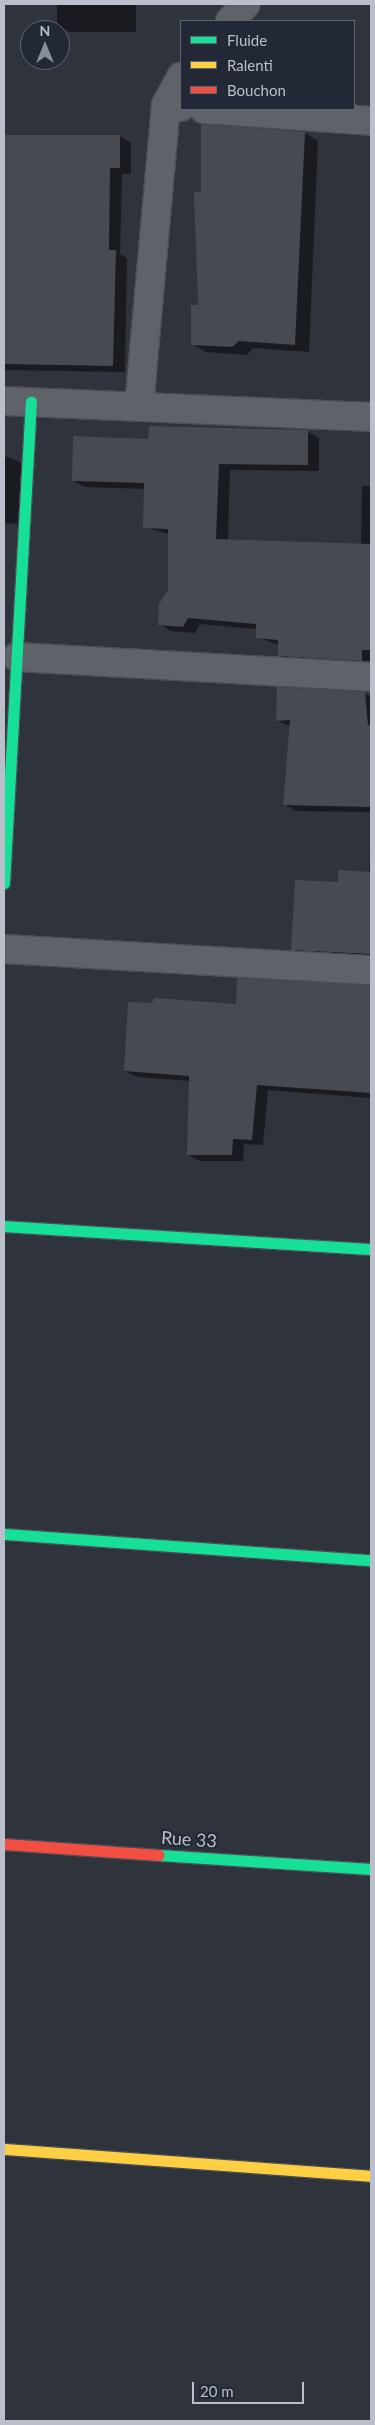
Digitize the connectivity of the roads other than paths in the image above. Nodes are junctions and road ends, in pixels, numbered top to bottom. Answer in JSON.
{"nodes":[{"id":1,"x":246,"y":4,"type":"edge"},
{"id":2,"x":231,"y":20,"type":"edge"},
{"id":3,"x":180,"y":81,"type":"edge"},
{"id":4,"x":174,"y":106,"type":"edge"},
{"id":5,"x":218,"y":110,"type":"edge"},
{"id":6,"x":371,"y":121,"type":"edge"},
{"id":7,"x":4,"y":401,"type":"edge"},
{"id":8,"x":31,"y":402,"type":"junction"},
{"id":9,"x":139,"y":407,"type":"junction"},
{"id":10,"x":371,"y":417,"type":"edge"},
{"id":11,"x":16,"y":657,"type":"junction"},
{"id":12,"x":371,"y":677,"type":"edge"},
{"id":13,"x":4,"y":883,"type":"edge"},
{"id":14,"x":4,"y":949,"type":"edge"},
{"id":15,"x":371,"y":970,"type":"edge"},
{"id":16,"x":4,"y":1226,"type":"edge"},
{"id":17,"x":371,"y":1249,"type":"edge"},
{"id":18,"x":4,"y":1534,"type":"edge"},
{"id":19,"x":371,"y":1560,"type":"edge"},
{"id":20,"x":4,"y":1844,"type":"edge"},
{"id":21,"x":371,"y":1869,"type":"edge"},
{"id":22,"x":4,"y":2149,"type":"edge"},
{"id":23,"x":371,"y":2176,"type":"edge"}],
"edges":[{"from":1,"to":2,"type":"street"},
{"from":3,"to":4,"type":"street"},
{"from":4,"to":9,"type":"street"},
{"from":5,"to":6,"type":"street"},
{"from":7,"to":8,"type":"street"},
{"from":8,"to":9,"type":"street"},
{"from":8,"to":11,"type":"street"},
{"from":9,"to":10,"type":"street"},
{"from":11,"to":12,"type":"street"},
{"from":11,"to":13,"type":"street"},
{"from":14,"to":15,"type":"street"},
{"from":16,"to":17,"type":"street"},
{"from":18,"to":19,"type":"street"},
{"from":20,"to":21,"type":"street","name":"Rue 33"},
{"from":22,"to":23,"type":"street"}]}
